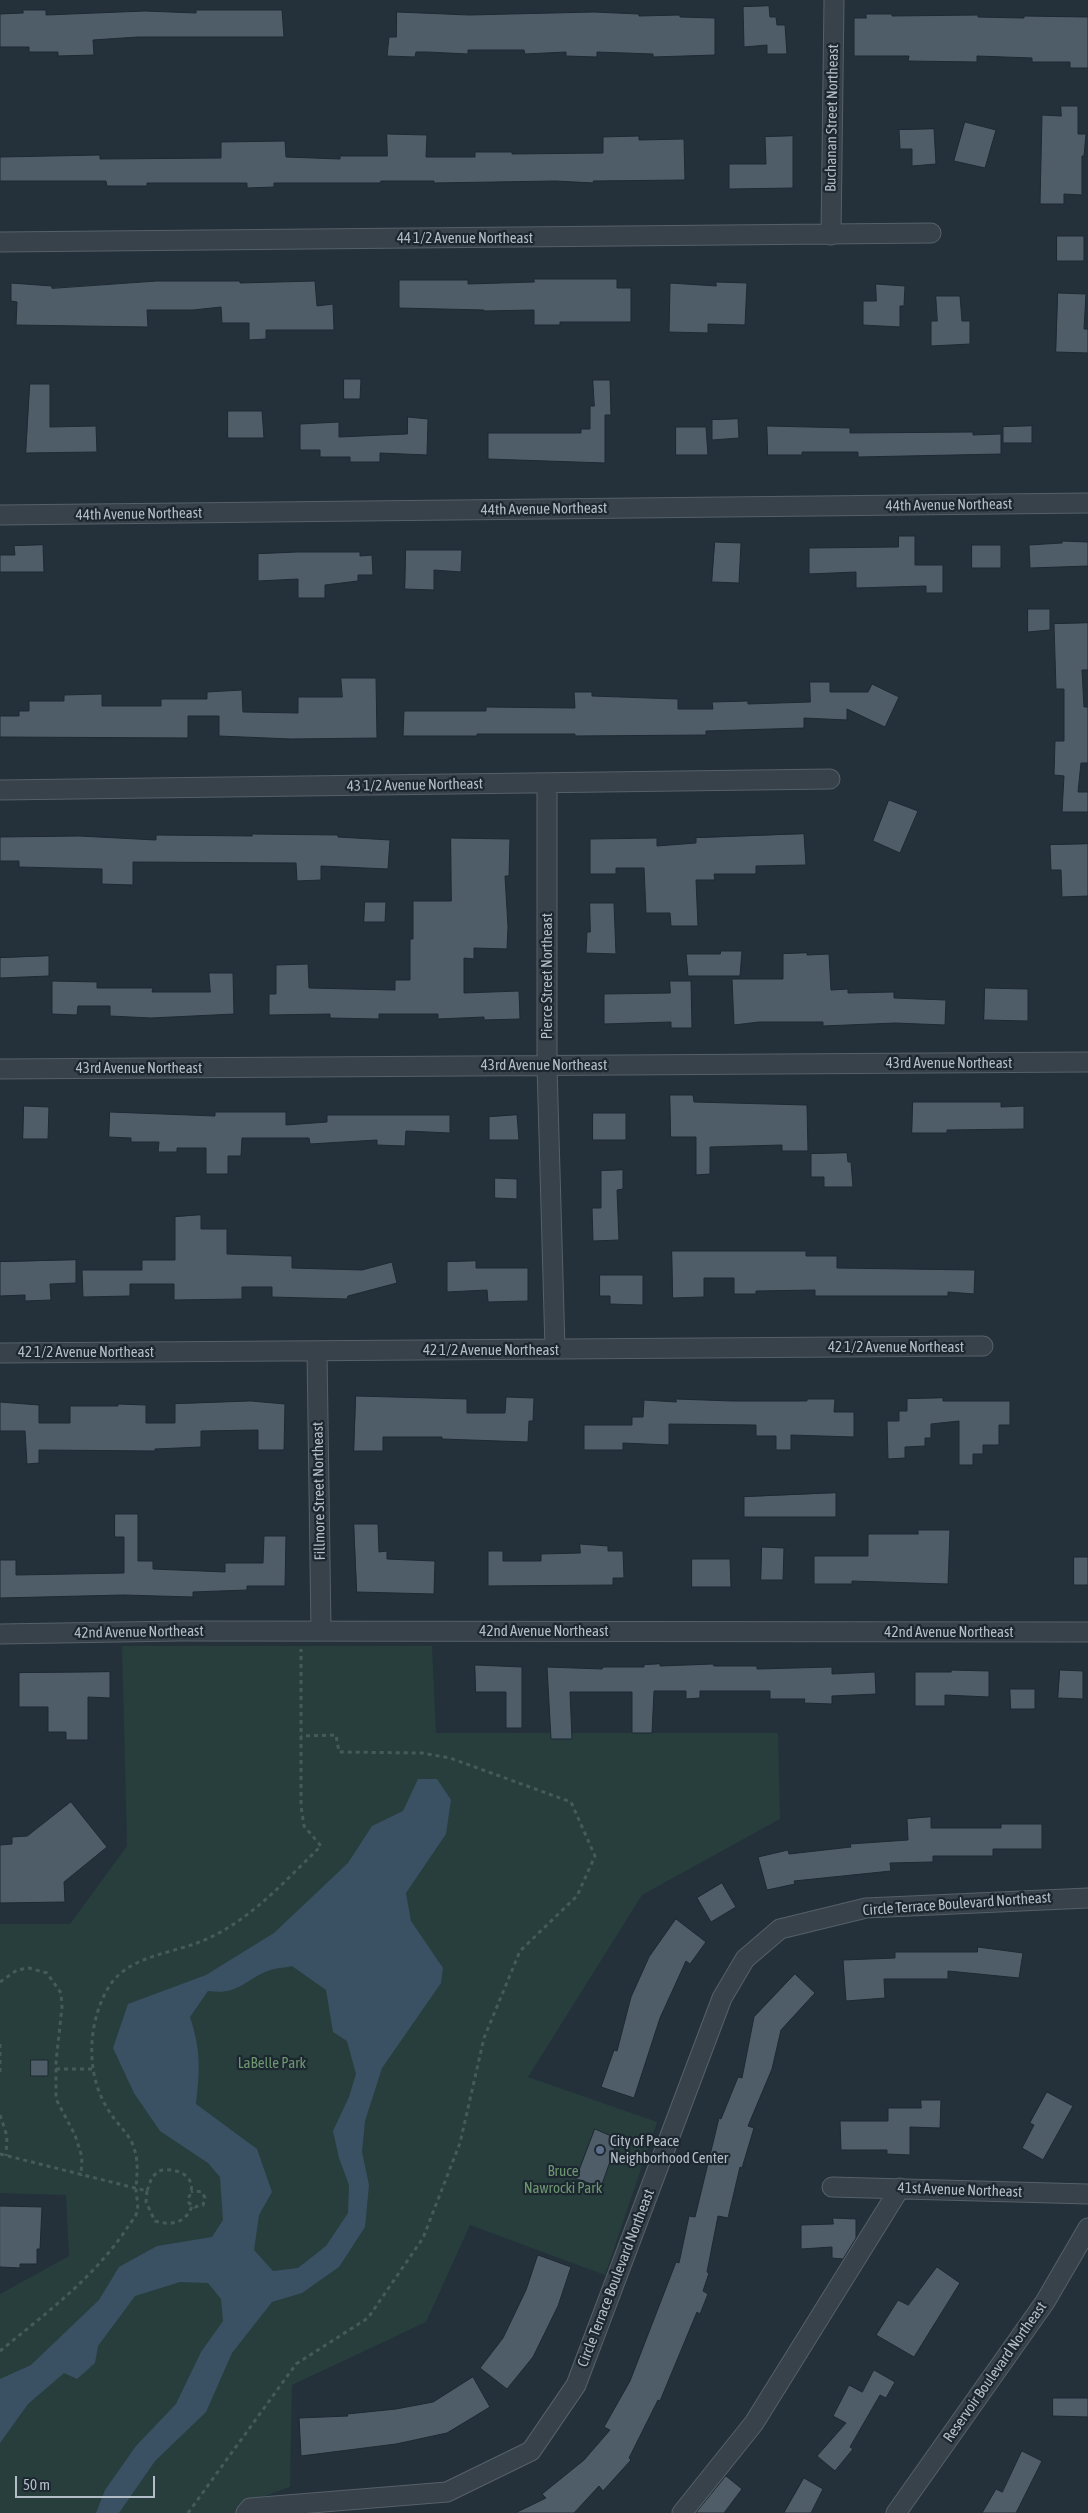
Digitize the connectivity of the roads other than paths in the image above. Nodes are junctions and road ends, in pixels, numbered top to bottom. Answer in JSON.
{"nodes":[{"id":1,"x":834,"y":0,"type":"edge"},
{"id":2,"x":931,"y":233,"type":"dead end"},
{"id":3,"x":831,"y":235,"type":"junction"},
{"id":4,"x":0,"y":242,"type":"edge"},
{"id":5,"x":1088,"y":503,"type":"edge"},
{"id":6,"x":0,"y":515,"type":"edge"},
{"id":7,"x":830,"y":779,"type":"dead end"},
{"id":8,"x":547,"y":784,"type":"junction"},
{"id":9,"x":0,"y":790,"type":"edge"},
{"id":10,"x":1088,"y":1062,"type":"edge"},
{"id":11,"x":547,"y":1066,"type":"junction"},
{"id":12,"x":0,"y":1069,"type":"edge"},
{"id":13,"x":982,"y":1346,"type":"dead end"},
{"id":14,"x":555,"y":1349,"type":"junction"},
{"id":15,"x":317,"y":1351,"type":"junction"},
{"id":16,"x":0,"y":1353,"type":"edge"},
{"id":17,"x":320,"y":1631,"type":"junction"},
{"id":18,"x":1088,"y":1632,"type":"edge"},
{"id":19,"x":0,"y":1634,"type":"edge"},
{"id":20,"x":1088,"y":1898,"type":"edge"},
{"id":21,"x":832,"y":2186,"type":"dead end"},
{"id":22,"x":900,"y":2188,"type":"junction"},
{"id":23,"x":1088,"y":2194,"type":"edge"},
{"id":24,"x":1088,"y":2228,"type":"edge"},
{"id":25,"x":246,"y":2513,"type":"edge"},
{"id":26,"x":682,"y":2513,"type":"edge"},
{"id":27,"x":896,"y":2513,"type":"edge"}],
"edges":[{"from":1,"to":3,"type":"street","name":"Buchanan Street Northeast"},
{"from":2,"to":3,"type":"street","name":"44 1/2 Avenue Northeast"},
{"from":3,"to":4,"type":"street","name":"44 1/2 Avenue Northeast"},
{"from":5,"to":6,"type":"street","name":"44th Avenue Northeast"},
{"from":7,"to":8,"type":"street","name":"43 1/2 Avenue Northeast"},
{"from":8,"to":9,"type":"street","name":"43 1/2 Avenue Northeast"},
{"from":8,"to":11,"type":"street","name":"Pierce Street Northeast"},
{"from":10,"to":11,"type":"street","name":"43rd Avenue Northeast"},
{"from":11,"to":12,"type":"street","name":"43rd Avenue Northeast"},
{"from":11,"to":14,"type":"street","name":"Pierce Street Northeast"},
{"from":13,"to":14,"type":"street","name":"42 1/2 Avenue Northeast"},
{"from":14,"to":15,"type":"street","name":"42 1/2 Avenue Northeast"},
{"from":15,"to":16,"type":"street","name":"42 1/2 Avenue Northeast"},
{"from":15,"to":17,"type":"street","name":"Fillmore Street Northeast"},
{"from":17,"to":18,"type":"street","name":"42nd Avenue Northeast"},
{"from":17,"to":19,"type":"street","name":"42nd Avenue Northeast"},
{"from":20,"to":25,"type":"street","name":"Circle Terrace Boulevard Northeast"},
{"from":21,"to":22,"type":"street","name":"41st Avenue Northeast"},
{"from":22,"to":23,"type":"street","name":"41st Avenue Northeast"},
{"from":22,"to":26,"type":"street"},
{"from":24,"to":27,"type":"street","name":"Reservoir Boulevard Northeast"}]}
